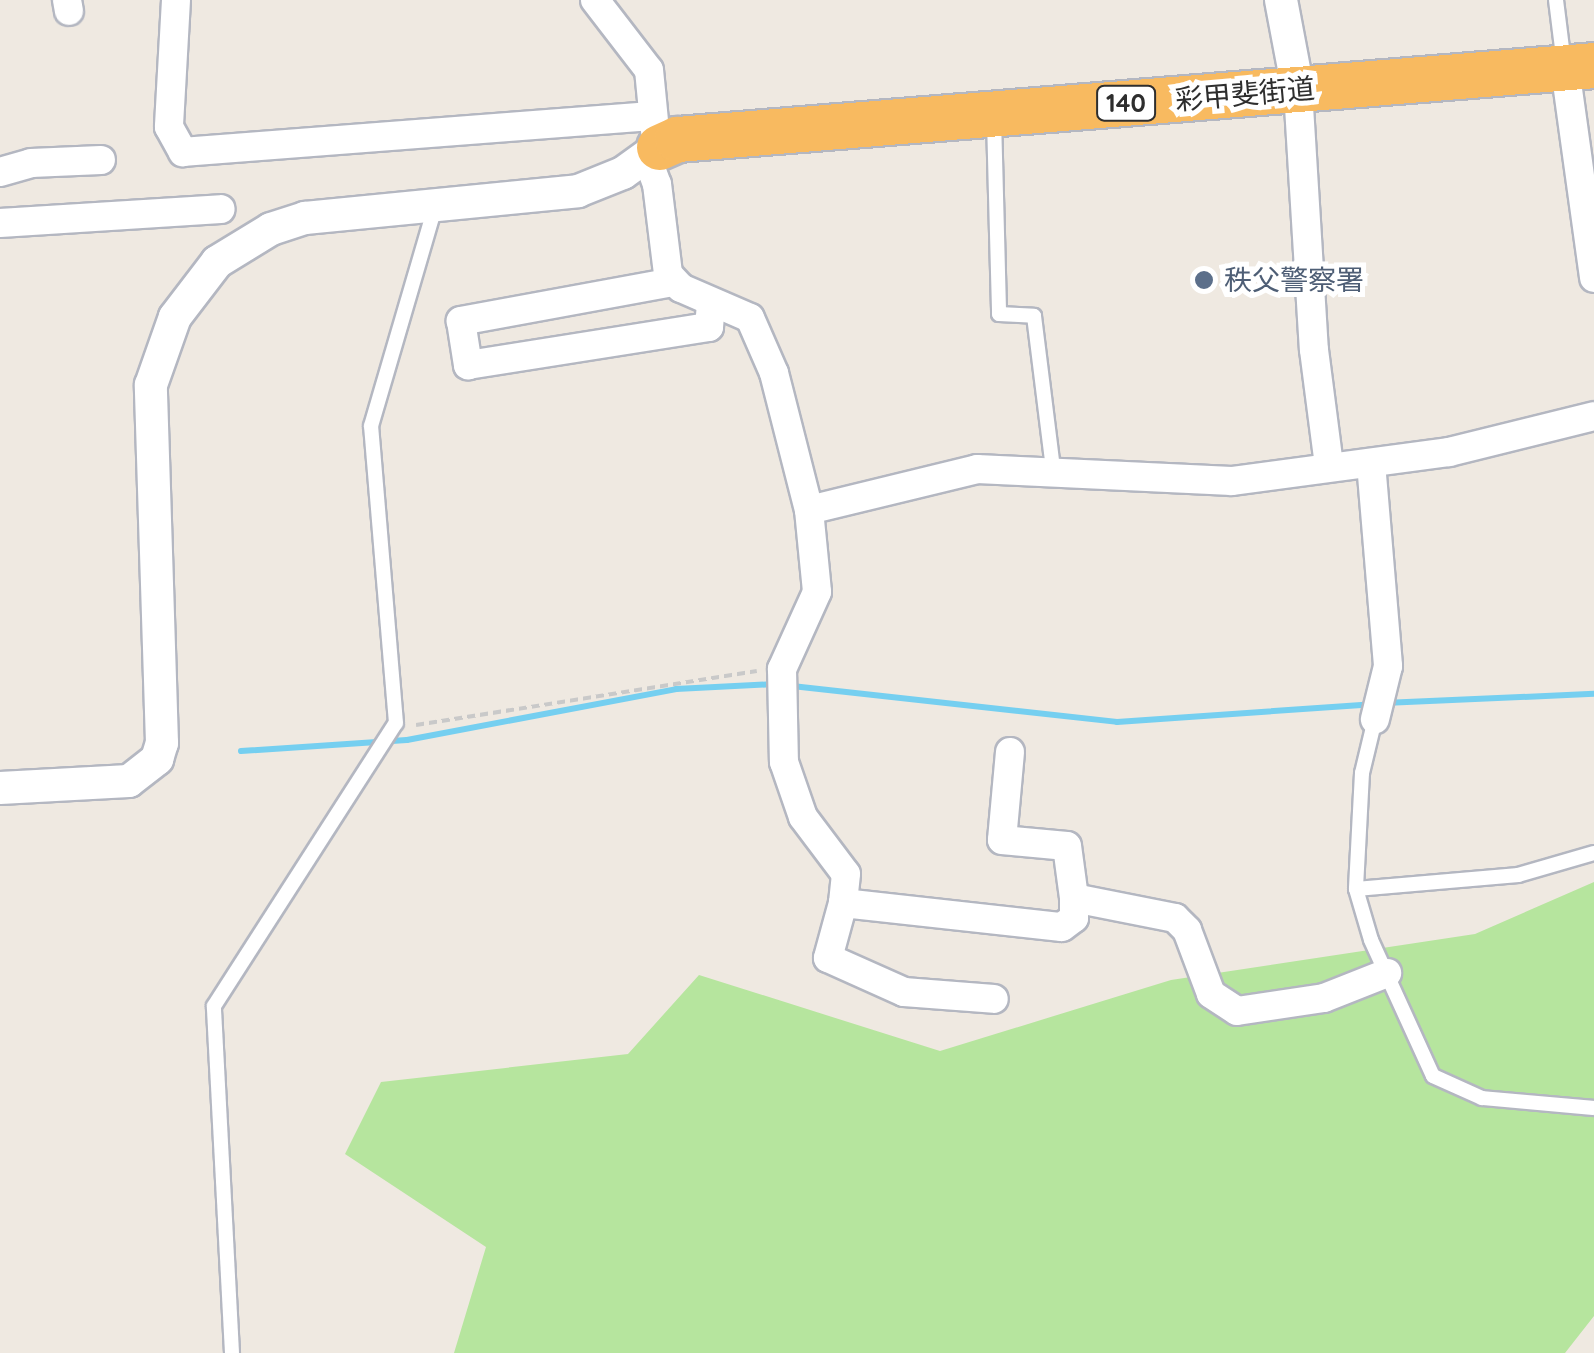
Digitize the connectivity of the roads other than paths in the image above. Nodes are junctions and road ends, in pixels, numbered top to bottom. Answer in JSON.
{"nodes":[{"id":1,"x":176,"y":0,"type":"edge"},
{"id":2,"x":595,"y":0,"type":"edge"},
{"id":3,"x":1281,"y":0,"type":"edge"},
{"id":4,"x":1556,"y":0,"type":"edge"},
{"id":5,"x":1579,"y":66,"type":"edge"},
{"id":6,"x":1298,"y":90,"type":"junction"},
{"id":7,"x":994,"y":114,"type":"junction"},
{"id":8,"x":652,"y":140,"type":"junction"},
{"id":9,"x":101,"y":160,"type":"dead end"},
{"id":10,"x":0,"y":172,"type":"edge"},
{"id":11,"x":436,"y":204,"type":"junction"},
{"id":12,"x":222,"y":209,"type":"dead end"},
{"id":13,"x":0,"y":223,"type":"edge"},
{"id":14,"x":1594,"y":278,"type":"edge"},
{"id":15,"x":673,"y":282,"type":"junction"},
{"id":16,"x":711,"y":303,"type":"junction"},
{"id":17,"x":1594,"y":416,"type":"edge"},
{"id":18,"x":1371,"y":463,"type":"junction"},
{"id":19,"x":1329,"y":464,"type":"junction"},
{"id":20,"x":1053,"y":469,"type":"junction"},
{"id":21,"x":809,"y":510,"type":"junction"},
{"id":22,"x":1375,"y":719,"type":"joint"},
{"id":23,"x":1010,"y":752,"type":"dead end"},
{"id":24,"x":0,"y":788,"type":"edge"},
{"id":25,"x":1594,"y":853,"type":"edge"},
{"id":26,"x":1356,"y":890,"type":"junction"},
{"id":27,"x":1074,"y":898,"type":"junction"},
{"id":28,"x":843,"y":902,"type":"junction"},
{"id":29,"x":1387,"y":973,"type":"junction"},
{"id":30,"x":994,"y":999,"type":"dead end"},
{"id":31,"x":1594,"y":1108,"type":"edge"},
{"id":32,"x":232,"y":1353,"type":"edge"}],
"edges":[{"from":1,"to":8,"type":"street"},
{"from":2,"to":8,"type":"street"},
{"from":3,"to":6,"type":"street"},
{"from":4,"to":5,"type":"lane"},
{"from":5,"to":6,"type":"highway","name":"彩甲斐街道","number":"140"},
{"from":5,"to":14,"type":"street"},
{"from":6,"to":7,"type":"highway","name":"彩甲斐街道","number":"140"},
{"from":6,"to":19,"type":"street"},
{"from":7,"to":8,"type":"highway","name":"彩甲斐街道","number":"140"},
{"from":7,"to":20,"type":"lane"},
{"from":8,"to":11,"type":"street"},
{"from":8,"to":15,"type":"street"},
{"from":9,"to":10,"type":"street"},
{"from":11,"to":24,"type":"street"},
{"from":11,"to":32,"type":"lane"},
{"from":12,"to":13,"type":"street"},
{"from":15,"to":16,"type":"street"},
{"from":15,"to":16,"type":"street"},
{"from":16,"to":21,"type":"street"},
{"from":17,"to":18,"type":"street"},
{"from":18,"to":19,"type":"street"},
{"from":18,"to":22,"type":"street"},
{"from":19,"to":20,"type":"street"},
{"from":20,"to":21,"type":"street"},
{"from":21,"to":28,"type":"street"},
{"from":22,"to":26,"type":"lane"},
{"from":23,"to":27,"type":"street"},
{"from":25,"to":26,"type":"lane"},
{"from":26,"to":29,"type":"lane"},
{"from":27,"to":28,"type":"street"},
{"from":27,"to":29,"type":"street"},
{"from":28,"to":30,"type":"street"},
{"from":29,"to":31,"type":"lane"}]}
